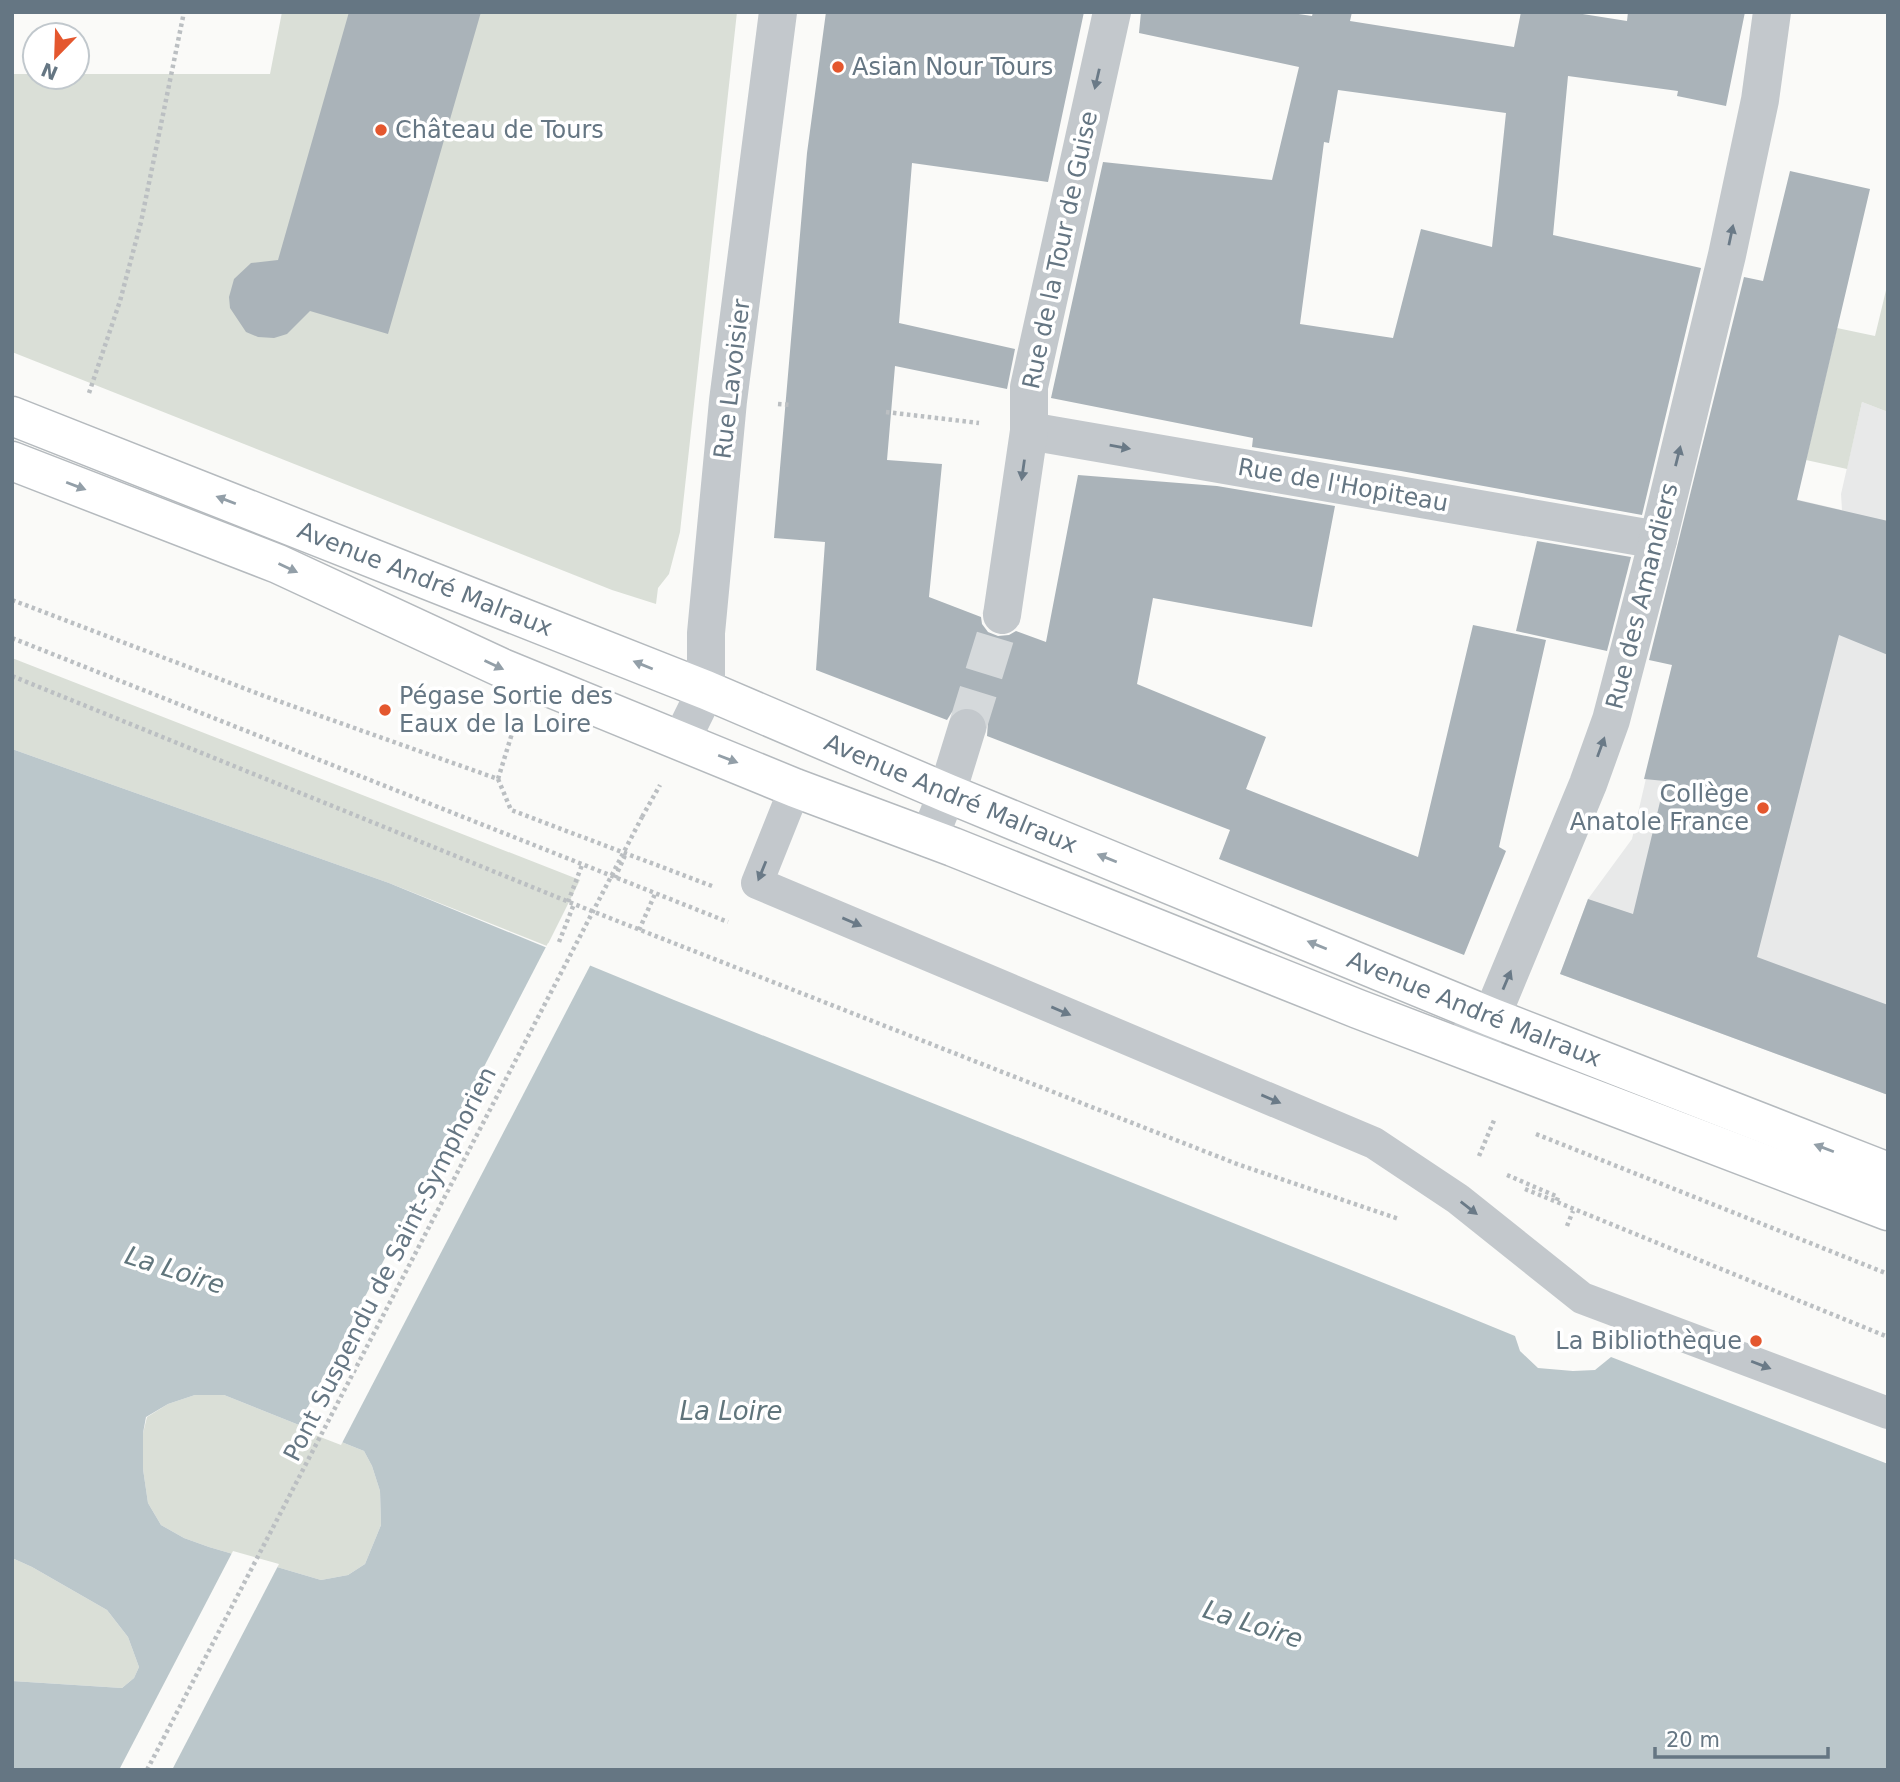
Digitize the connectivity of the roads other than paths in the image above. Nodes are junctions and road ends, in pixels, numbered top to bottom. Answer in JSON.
{"nodes":[{"id":1,"x":778,"y":12,"type":"edge"},
{"id":2,"x":1112,"y":12,"type":"edge"},
{"id":3,"x":1772,"y":12,"type":"edge"},
{"id":4,"x":12,"y":416,"type":"edge"},
{"id":5,"x":1029,"y":431,"type":"junction"},
{"id":6,"x":12,"y":461,"type":"edge"},
{"id":7,"x":1658,"y":541,"type":"junction"},
{"id":8,"x":1002,"y":615,"type":"tunnel mouth"},
{"id":9,"x":706,"y":690,"type":"junction"},
{"id":10,"x":967,"y":728,"type":"tunnel mouth"},
{"id":11,"x":674,"y":758,"type":"junction"},
{"id":12,"x":795,"y":788,"type":"junction"},
{"id":13,"x":947,"y":793,"type":"junction"},
{"id":14,"x":929,"y":838,"type":"junction"},
{"id":15,"x":1358,"y":1009,"type":"junction"},
{"id":16,"x":1491,"y":1017,"type":"junction"},
{"id":17,"x":1888,"y":1172,"type":"edge"},
{"id":18,"x":1888,"y":1211,"type":"edge"},
{"id":19,"x":1888,"y":1413,"type":"edge"}],
"edges":[{"from":1,"to":9,"type":"street","name":"Rue Lavoisier"},
{"from":2,"to":5,"type":"street","name":"Rue de la Tour de Guise","one_way":true},
{"from":7,"to":3,"type":"street","name":"Rue des Amandiers","one_way":true},
{"from":9,"to":4,"type":"main road","name":"Avenue André Malraux","one_way":true},
{"from":5,"to":7,"type":"street","name":"Rue de l'Hopiteau","one_way":true},
{"from":5,"to":8,"type":"street","name":"Rue de la Tour de Guise","one_way":true},
{"from":6,"to":11,"type":"main road","name":"Avenue André Malraux","one_way":true},
{"from":16,"to":7,"type":"street","name":"Rue des Amandiers","one_way":true},
{"from":9,"to":11,"type":"street","name":"Rue Lavoisier"},
{"from":9,"to":13,"type":"main road","name":"Avenue André Malraux"},
{"from":10,"to":13,"type":"street"},
{"from":11,"to":12,"type":"main road","name":"Avenue André Malraux","one_way":true},
{"from":12,"to":14,"type":"main road","name":"Avenue André Malraux"},
{"from":12,"to":19,"type":"lane","one_way":true},
{"from":13,"to":14,"type":"street"},
{"from":16,"to":13,"type":"main road","name":"Avenue André Malraux","one_way":true},
{"from":14,"to":15,"type":"main road","name":"Avenue André Malraux"},
{"from":15,"to":16,"type":"street"},
{"from":15,"to":18,"type":"main road","name":"Avenue André Malraux"},
{"from":17,"to":16,"type":"main road","name":"Avenue André Malraux","one_way":true}]}
